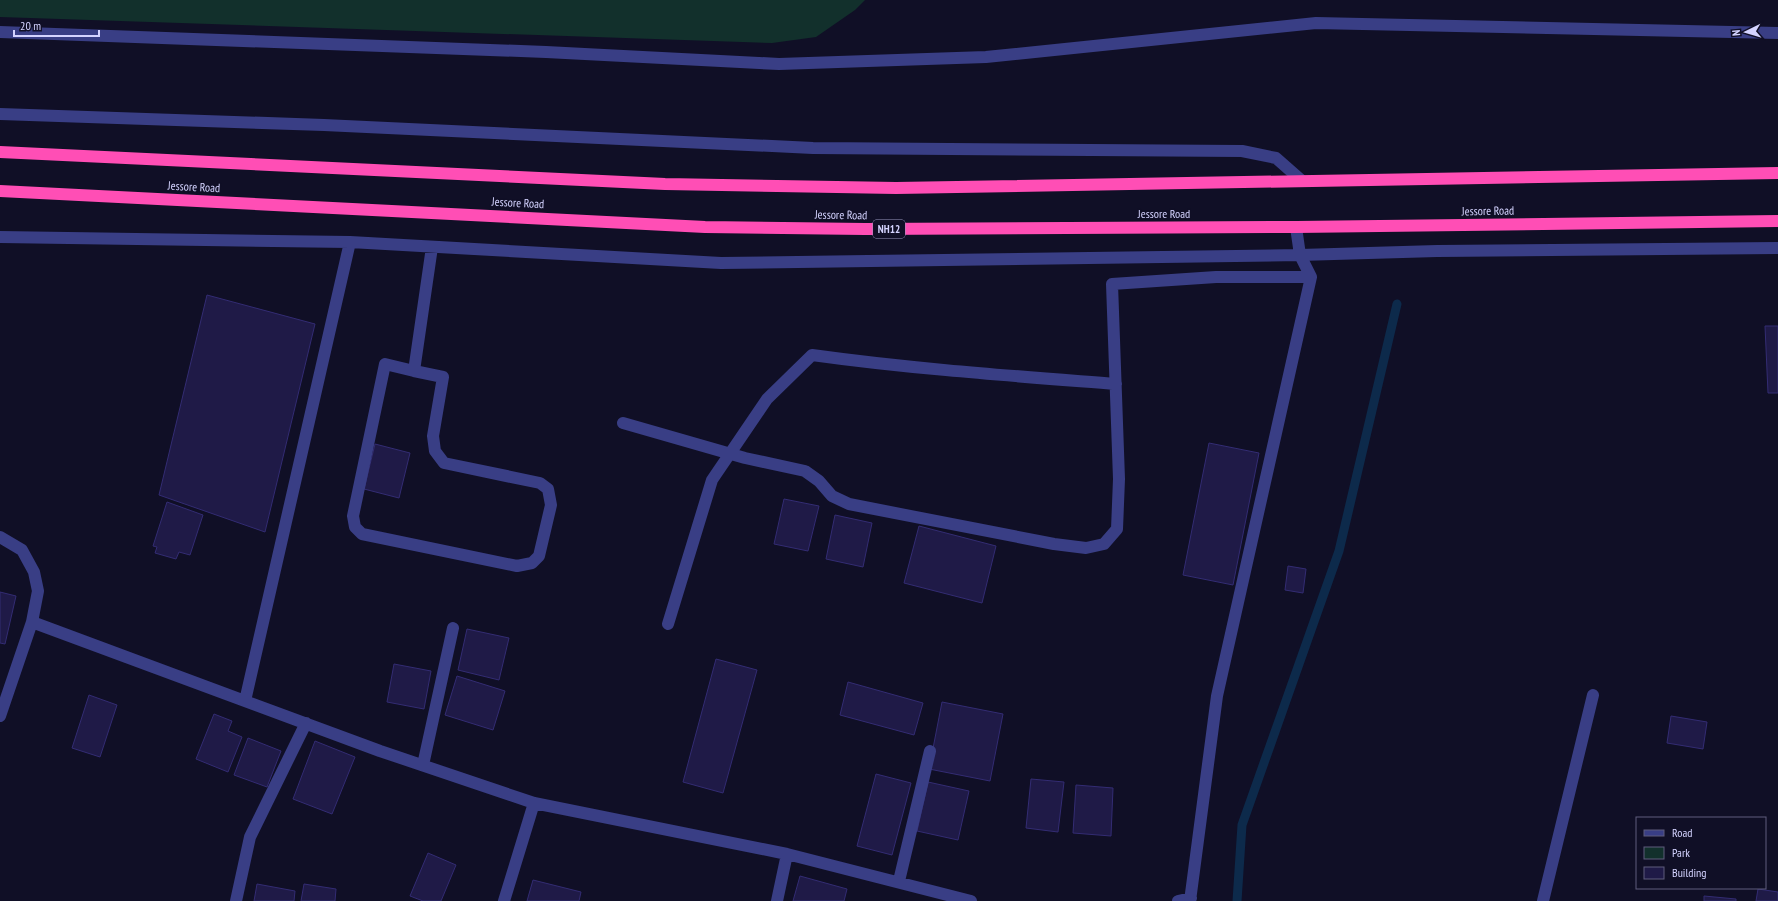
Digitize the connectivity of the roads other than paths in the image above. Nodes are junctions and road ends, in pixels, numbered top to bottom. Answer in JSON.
{"nodes":[{"id":1,"x":0,"y":32,"type":"edge"},
{"id":2,"x":1778,"y":33,"type":"edge"},
{"id":3,"x":0,"y":114,"type":"edge"},
{"id":4,"x":0,"y":152,"type":"edge"},
{"id":5,"x":1778,"y":173,"type":"edge"},
{"id":6,"x":1301,"y":180,"type":"junction"},
{"id":7,"x":0,"y":191,"type":"edge"},
{"id":8,"x":1778,"y":221,"type":"edge"},
{"id":9,"x":1296,"y":228,"type":"junction"},
{"id":10,"x":0,"y":237,"type":"edge"},
{"id":11,"x":350,"y":242,"type":"junction"},
{"id":12,"x":432,"y":247,"type":"junction"},
{"id":13,"x":1778,"y":248,"type":"edge"},
{"id":14,"x":1300,"y":255,"type":"junction"},
{"id":15,"x":1310,"y":277,"type":"junction"},
{"id":16,"x":414,"y":371,"type":"junction"},
{"id":17,"x":1116,"y":384,"type":"junction"},
{"id":18,"x":623,"y":423,"type":"dead end"},
{"id":19,"x":730,"y":453,"type":"junction"},
{"id":20,"x":0,"y":537,"type":"edge"},
{"id":21,"x":32,"y":622,"type":"junction"},
{"id":22,"x":668,"y":624,"type":"dead end"},
{"id":23,"x":453,"y":628,"type":"dead end"},
{"id":24,"x":1593,"y":695,"type":"dead end"},
{"id":25,"x":245,"y":702,"type":"junction"},
{"id":26,"x":0,"y":716,"type":"edge"},
{"id":27,"x":306,"y":723,"type":"junction"},
{"id":28,"x":930,"y":751,"type":"dead end"},
{"id":29,"x":423,"y":765,"type":"junction"},
{"id":30,"x":534,"y":803,"type":"junction"},
{"id":31,"x":787,"y":854,"type":"junction"},
{"id":32,"x":899,"y":881,"type":"junction"},
{"id":33,"x":1190,"y":900,"type":"edge"},
{"id":34,"x":236,"y":901,"type":"edge"},
{"id":35,"x":504,"y":901,"type":"edge"},
{"id":36,"x":777,"y":901,"type":"edge"},
{"id":37,"x":971,"y":901,"type":"edge"},
{"id":38,"x":1178,"y":901,"type":"edge"},
{"id":39,"x":1543,"y":901,"type":"edge"}],
"edges":[{"from":1,"to":2,"type":"street"},
{"from":3,"to":6,"type":"street"},
{"from":4,"to":6,"type":"highway"},
{"from":5,"to":6,"type":"highway"},
{"from":7,"to":9,"type":"highway","name":"Jessore Road","number":"NH12"},
{"from":8,"to":9,"type":"highway","name":"Jessore Road","number":"NH12"},
{"from":9,"to":14,"type":"street"},
{"from":10,"to":11,"type":"street"},
{"from":11,"to":12,"type":"street"},
{"from":11,"to":25,"type":"street"},
{"from":12,"to":14,"type":"street"},
{"from":12,"to":16,"type":"street"},
{"from":13,"to":14,"type":"street"},
{"from":14,"to":15,"type":"street"},
{"from":15,"to":17,"type":"street"},
{"from":15,"to":33,"type":"street"},
{"from":16,"to":16,"type":"street"},
{"from":17,"to":19,"type":"street"},
{"from":17,"to":19,"type":"street"},
{"from":18,"to":19,"type":"street"},
{"from":19,"to":22,"type":"street"},
{"from":20,"to":21,"type":"street"},
{"from":21,"to":25,"type":"street"},
{"from":21,"to":26,"type":"street"},
{"from":23,"to":29,"type":"street"},
{"from":24,"to":39,"type":"street"},
{"from":25,"to":27,"type":"street"},
{"from":27,"to":29,"type":"street"},
{"from":27,"to":34,"type":"street"},
{"from":28,"to":32,"type":"street"},
{"from":29,"to":30,"type":"street"},
{"from":30,"to":31,"type":"street"},
{"from":30,"to":35,"type":"street"},
{"from":31,"to":32,"type":"street"},
{"from":31,"to":36,"type":"street"},
{"from":32,"to":37,"type":"street"},
{"from":33,"to":38,"type":"street"}]}
